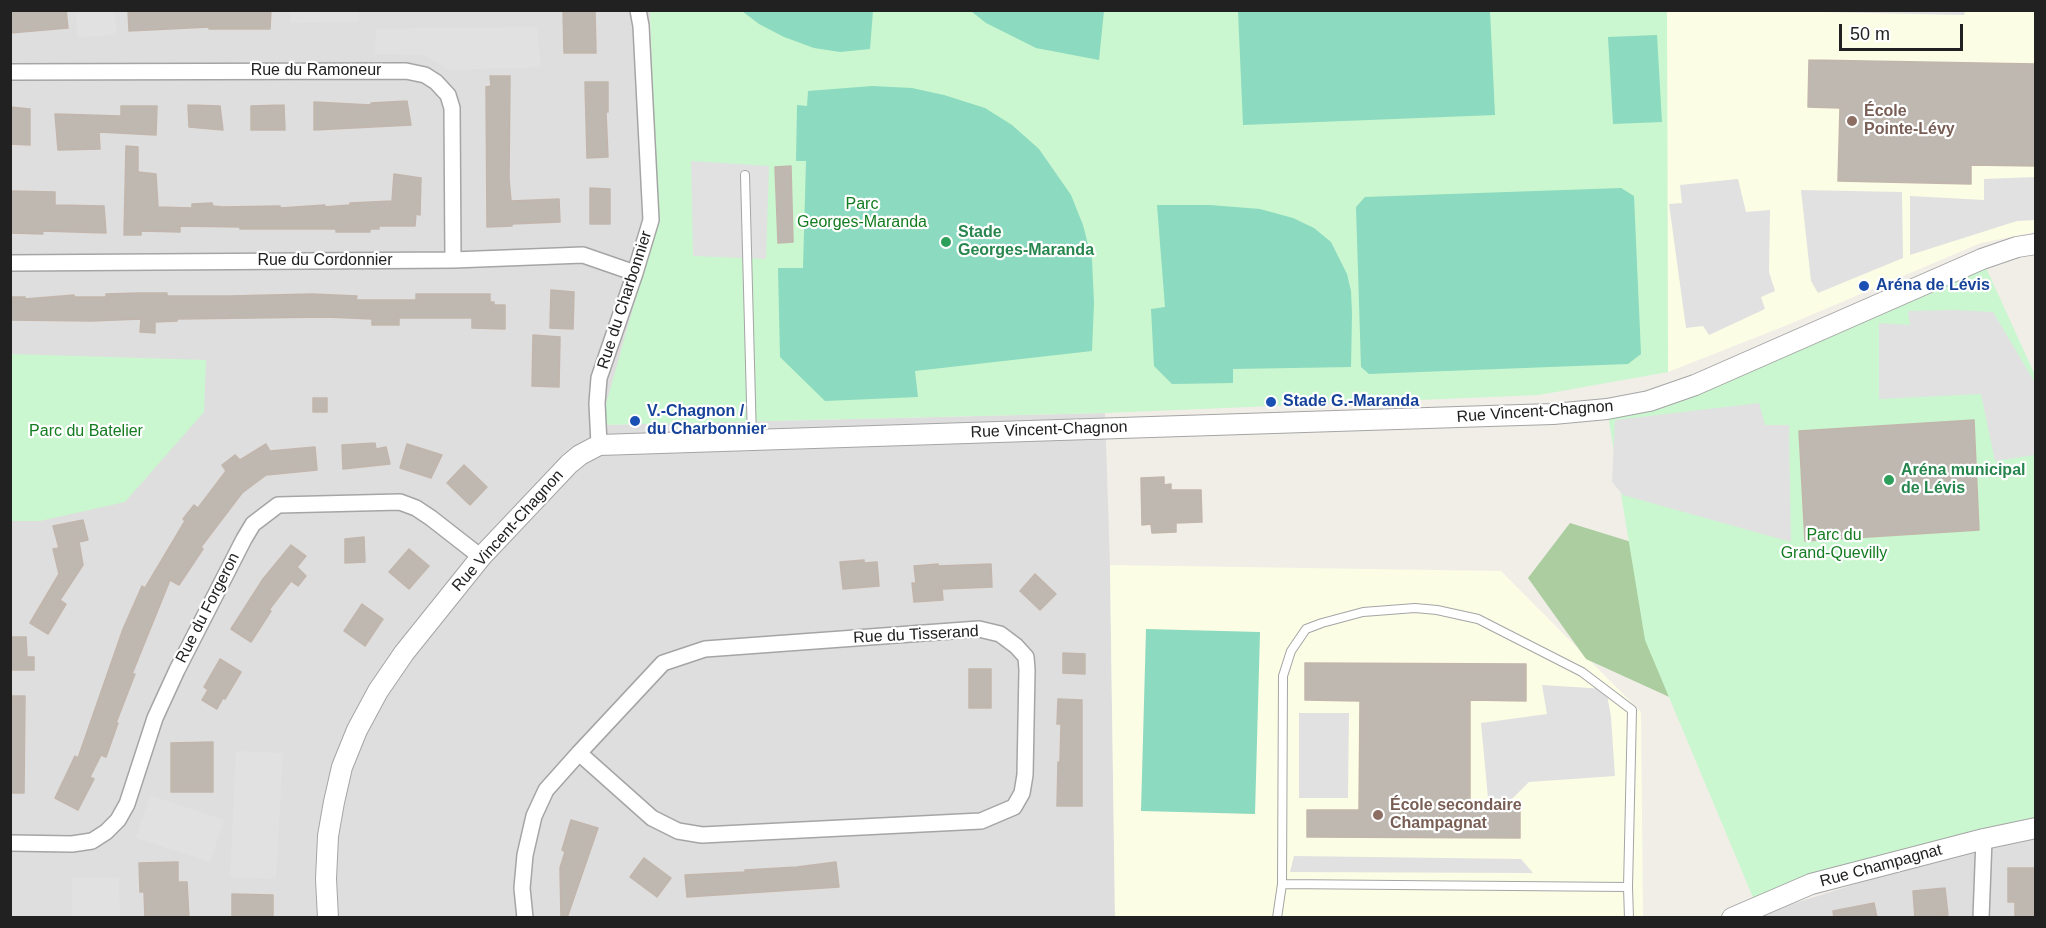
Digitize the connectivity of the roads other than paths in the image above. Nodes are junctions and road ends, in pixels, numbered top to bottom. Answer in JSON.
{"nodes":[{"id":1,"x":638,"y":10,"type":"edge"},
{"id":2,"x":10,"y":72,"type":"edge"},
{"id":3,"x":745,"y":175,"type":"dead end"},
{"id":4,"x":2036,"y":244,"type":"edge"},
{"id":5,"x":453,"y":260,"type":"junction"},
{"id":6,"x":10,"y":263,"type":"edge"},
{"id":7,"x":635,"y":273,"type":"junction"},
{"id":8,"x":752,"y":440,"type":"junction"},
{"id":9,"x":599,"y":445,"type":"junction"},
{"id":10,"x":481,"y":556,"type":"junction"},
{"id":11,"x":579,"y":753,"type":"junction"},
{"id":12,"x":2036,"y":828,"type":"edge"},
{"id":13,"x":1984,"y":839,"type":"junction"},
{"id":14,"x":10,"y":843,"type":"edge"},
{"id":15,"x":1282,"y":884,"type":"junction"},
{"id":16,"x":1628,"y":887,"type":"junction"},
{"id":17,"x":1760,"y":912,"type":"edge"},
{"id":18,"x":328,"y":918,"type":"edge"},
{"id":19,"x":525,"y":918,"type":"edge"},
{"id":20,"x":1277,"y":918,"type":"edge"},
{"id":21,"x":1629,"y":918,"type":"edge"},
{"id":22,"x":1732,"y":918,"type":"edge"},
{"id":23,"x":1981,"y":918,"type":"edge"}],
"edges":[{"from":1,"to":7,"type":"street","name":"Rue du Charbonnier"},
{"from":2,"to":5,"type":"street","name":"Rue du Ramoneur"},
{"from":3,"to":8,"type":"lane"},
{"from":4,"to":8,"type":"street","name":"Rue Vincent-Chagnon"},
{"from":5,"to":6,"type":"street","name":"Rue du Cordonnier"},
{"from":5,"to":7,"type":"street","name":"Rue du Cordonnier"},
{"from":7,"to":9,"type":"street","name":"Rue du Charbonnier"},
{"from":8,"to":9,"type":"street","name":"Rue Vincent-Chagnon"},
{"from":9,"to":10,"type":"street","name":"Rue Vincent-Chagnon"},
{"from":10,"to":14,"type":"street","name":"Rue du Forgeron"},
{"from":10,"to":18,"type":"street","name":"Rue Vincent-Chagnon"},
{"from":11,"to":11,"type":"street","name":"Rue du Tisserand"},
{"from":11,"to":19,"type":"street","name":"Rue du Tisserand"},
{"from":12,"to":13,"type":"street","name":"Rue Champagnat"},
{"from":13,"to":17,"type":"street","name":"Rue Champagnat"},
{"from":13,"to":23,"type":"street"},
{"from":15,"to":16,"type":"lane"},
{"from":15,"to":16,"type":"lane"},
{"from":15,"to":20,"type":"lane"},
{"from":16,"to":21,"type":"lane"},
{"from":17,"to":22,"type":"street","name":"Rue Champagnat"}]}
